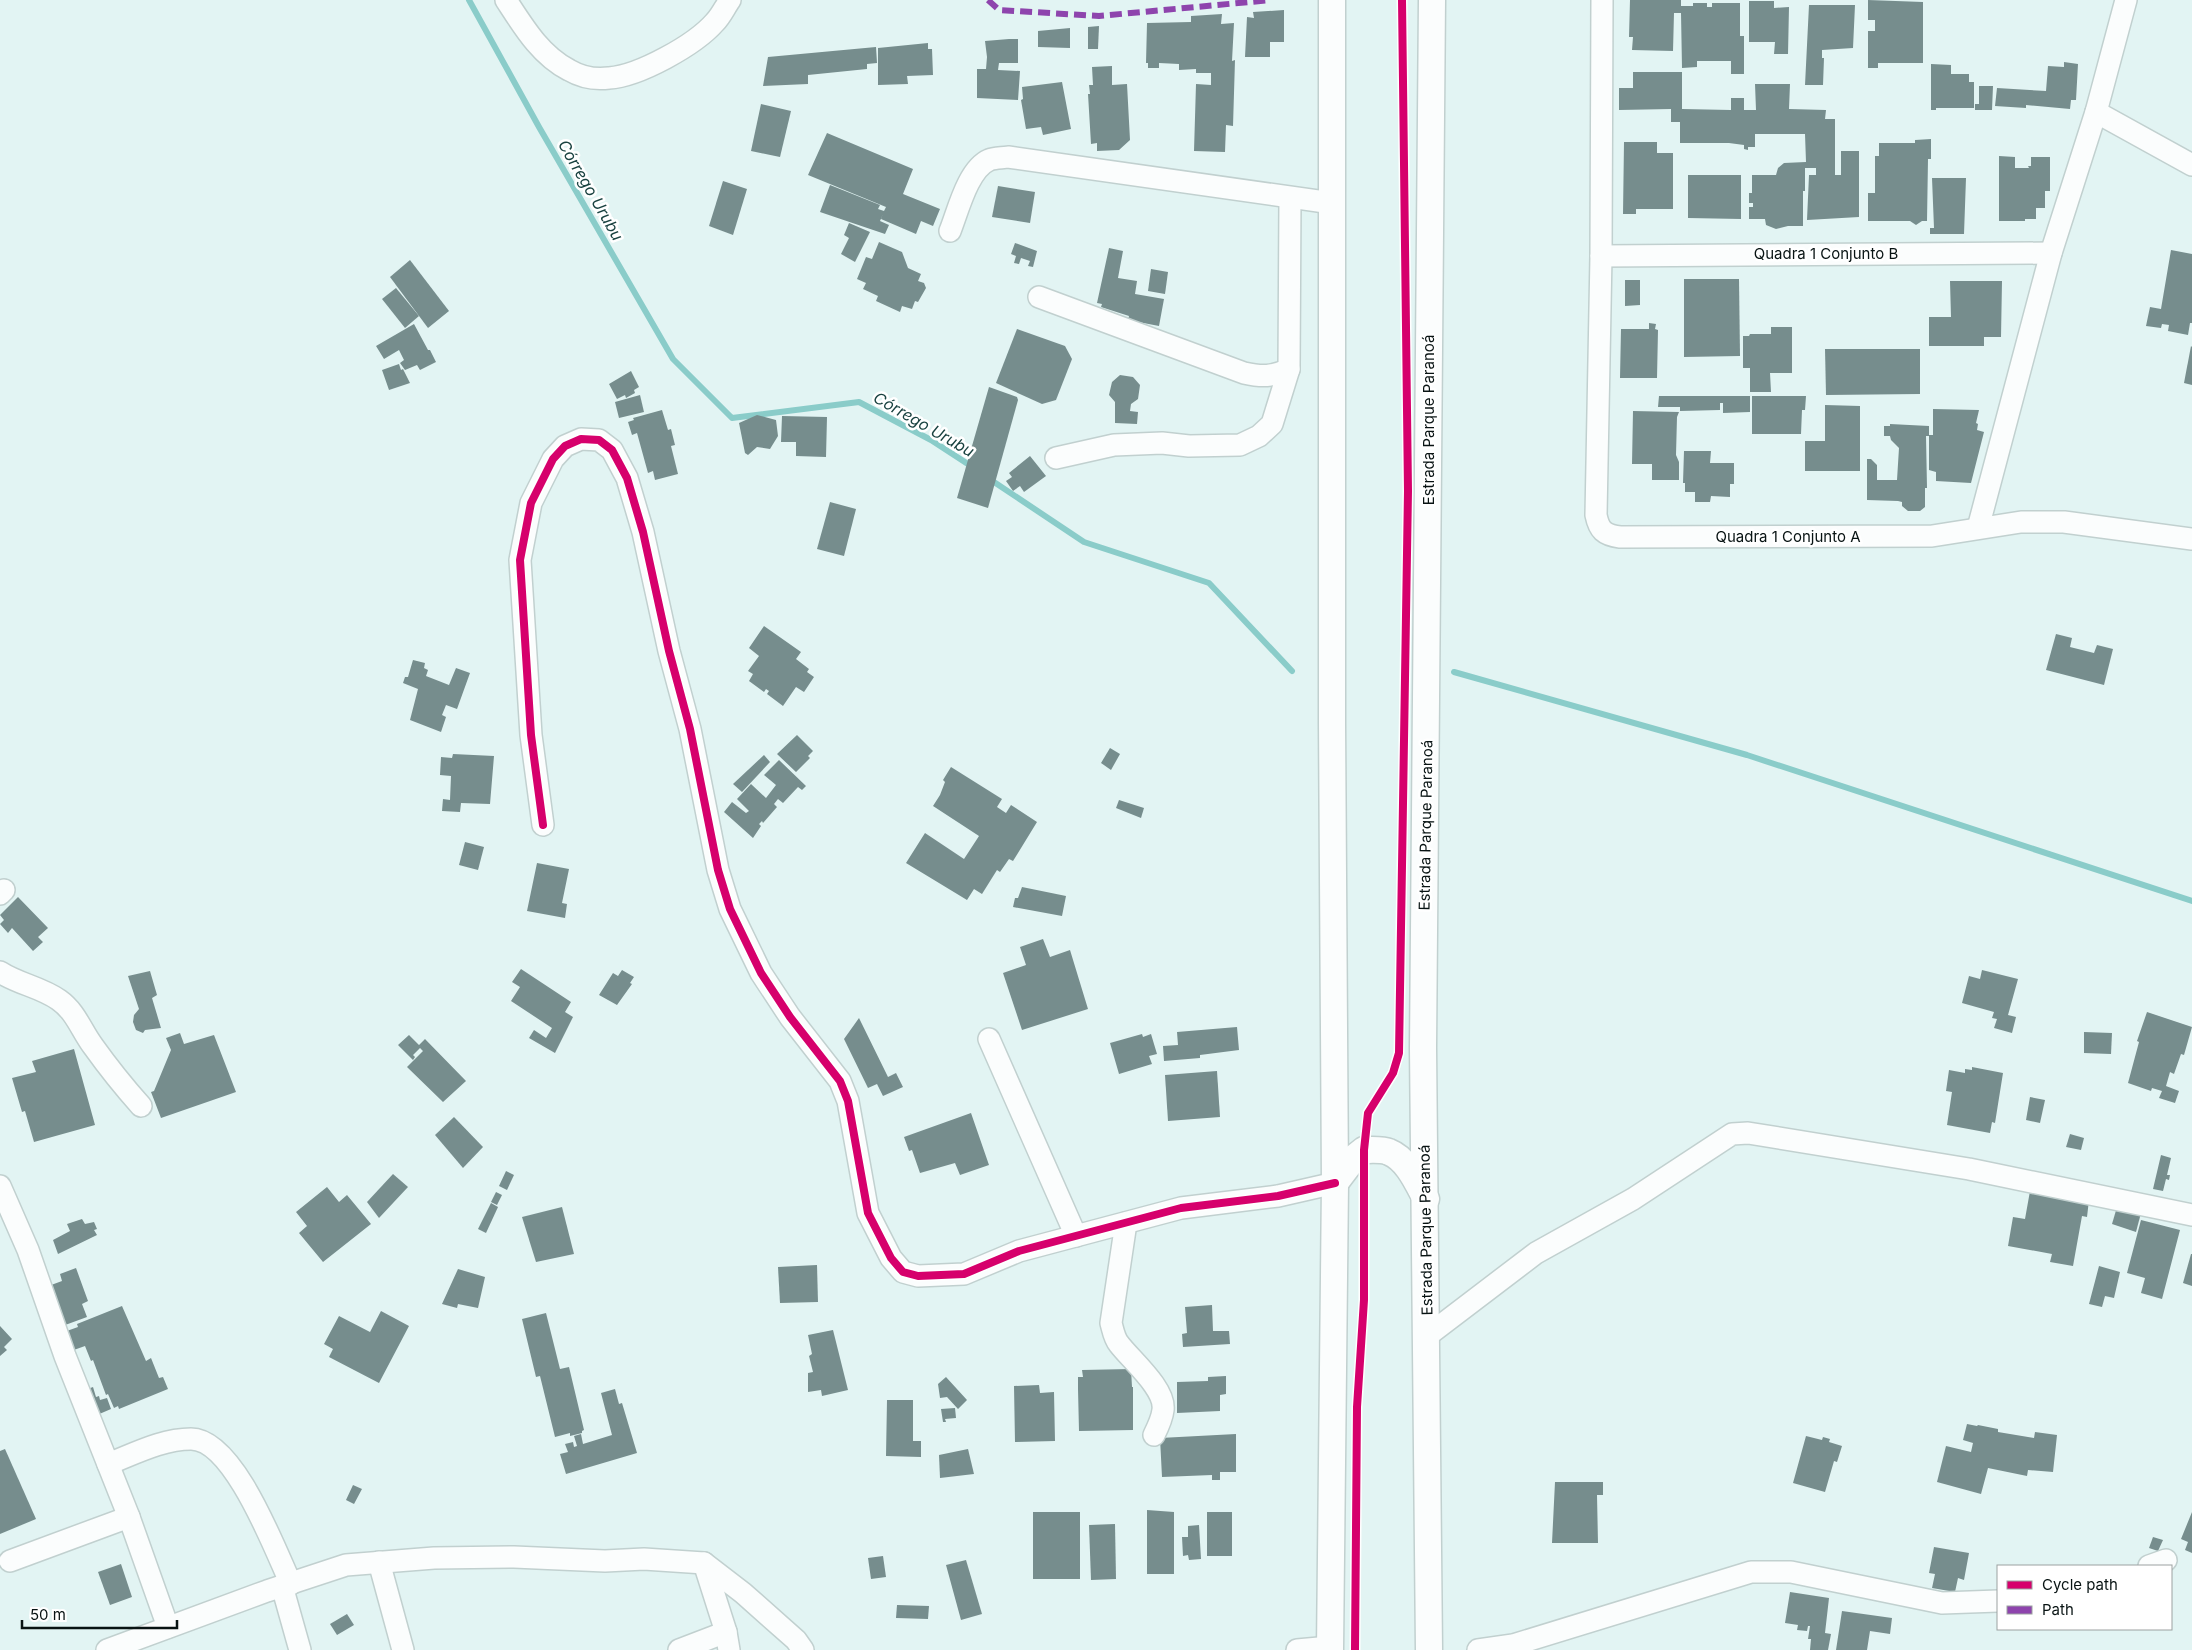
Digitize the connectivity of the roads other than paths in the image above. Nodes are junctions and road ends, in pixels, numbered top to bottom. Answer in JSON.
{"nodes":[{"id":1,"x":506,"y":0,"type":"edge"},
{"id":2,"x":730,"y":0,"type":"edge"},
{"id":3,"x":1332,"y":0,"type":"edge"},
{"id":4,"x":1432,"y":0,"type":"edge"},
{"id":5,"x":1602,"y":0,"type":"edge"},
{"id":6,"x":2126,"y":0,"type":"edge"},
{"id":7,"x":2096,"y":112,"type":"junction"},
{"id":8,"x":2192,"y":165,"type":"edge"},
{"id":9,"x":1290,"y":198,"type":"junction"},
{"id":10,"x":1332,"y":203,"type":"junction"},
{"id":11,"x":950,"y":231,"type":"dead end"},
{"id":12,"x":2051,"y":253,"type":"junction"},
{"id":13,"x":1601,"y":256,"type":"junction"},
{"id":14,"x":1039,"y":297,"type":"dead end"},
{"id":15,"x":1289,"y":369,"type":"junction"},
{"id":16,"x":1056,"y":458,"type":"dead end"},
{"id":17,"x":1978,"y":528,"type":"junction"},
{"id":18,"x":2192,"y":539,"type":"edge"},
{"id":19,"x":543,"y":825,"type":"dead end"},
{"id":20,"x":0,"y":972,"type":"edge"},
{"id":21,"x":989,"y":1039,"type":"dead end"},
{"id":22,"x":141,"y":1106,"type":"dead end"},
{"id":23,"x":1335,"y":1183,"type":"junction"},
{"id":24,"x":0,"y":1186,"type":"edge"},
{"id":25,"x":1426,"y":1200,"type":"junction"},
{"id":26,"x":2192,"y":1215,"type":"edge"},
{"id":27,"x":1126,"y":1223,"type":"junction"},
{"id":28,"x":1076,"y":1236,"type":"junction"},
{"id":29,"x":1427,"y":1336,"type":"junction"},
{"id":30,"x":1154,"y":1435,"type":"dead end"},
{"id":31,"x":108,"y":1464,"type":"junction"},
{"id":32,"x":129,"y":1517,"type":"junction"},
{"id":33,"x":10,"y":1562,"type":"dead end"},
{"id":34,"x":378,"y":1562,"type":"junction"},
{"id":35,"x":704,"y":1564,"type":"junction"},
{"id":36,"x":286,"y":1585,"type":"junction"},
{"id":37,"x":1997,"y":1601,"type":"edge"},
{"id":38,"x":168,"y":1627,"type":"junction"},
{"id":39,"x":727,"y":1641,"type":"edge"},
{"id":40,"x":1330,"y":1648,"type":"edge"},
{"id":41,"x":107,"y":1650,"type":"edge"},
{"id":42,"x":300,"y":1650,"type":"edge"},
{"id":43,"x":403,"y":1650,"type":"edge"},
{"id":44,"x":679,"y":1650,"type":"edge"},
{"id":45,"x":803,"y":1650,"type":"edge"},
{"id":46,"x":1298,"y":1650,"type":"edge"},
{"id":47,"x":1429,"y":1650,"type":"edge"},
{"id":48,"x":1478,"y":1650,"type":"edge"}],
"edges":[{"from":1,"to":2,"type":"street"},
{"from":3,"to":10,"type":"main road"},
{"from":4,"to":25,"type":"main road","name":"Estrada Parque Paranoá"},
{"from":5,"to":13,"type":"street"},
{"from":6,"to":7,"type":"street"},
{"from":7,"to":8,"type":"street"},
{"from":7,"to":12,"type":"street"},
{"from":9,"to":10,"type":"street"},
{"from":9,"to":11,"type":"street"},
{"from":9,"to":15,"type":"street"},
{"from":10,"to":23,"type":"main road"},
{"from":12,"to":13,"type":"street","name":"Quadra 1 Conjunto B"},
{"from":12,"to":17,"type":"street"},
{"from":13,"to":17,"type":"street","name":"Quadra 1 Conjunto A"},
{"from":14,"to":15,"type":"street"},
{"from":15,"to":16,"type":"street"},
{"from":17,"to":18,"type":"street","name":"Quadra 1 Conjunto A"},
{"from":19,"to":28,"type":"street"},
{"from":20,"to":22,"type":"street"},
{"from":21,"to":28,"type":"street"},
{"from":23,"to":25,"type":"main road"},
{"from":23,"to":27,"type":"street"},
{"from":23,"to":40,"type":"main road"},
{"from":24,"to":31,"type":"street"},
{"from":25,"to":29,"type":"main road","name":"Estrada Parque Paranoá"},
{"from":26,"to":29,"type":"street"},
{"from":27,"to":28,"type":"street"},
{"from":27,"to":30,"type":"street"},
{"from":29,"to":47,"type":"main road","name":"Estrada Parque Paranoá"},
{"from":31,"to":32,"type":"street"},
{"from":31,"to":36,"type":"street"},
{"from":32,"to":33,"type":"street"},
{"from":32,"to":38,"type":"street"},
{"from":34,"to":35,"type":"street"},
{"from":34,"to":36,"type":"street"},
{"from":34,"to":43,"type":"street"},
{"from":35,"to":39,"type":"street"},
{"from":35,"to":45,"type":"street"},
{"from":36,"to":38,"type":"street"},
{"from":36,"to":42,"type":"street"},
{"from":37,"to":48,"type":"street"},
{"from":38,"to":41,"type":"street"},
{"from":39,"to":44,"type":"street"},
{"from":40,"to":46,"type":"street"}]}
